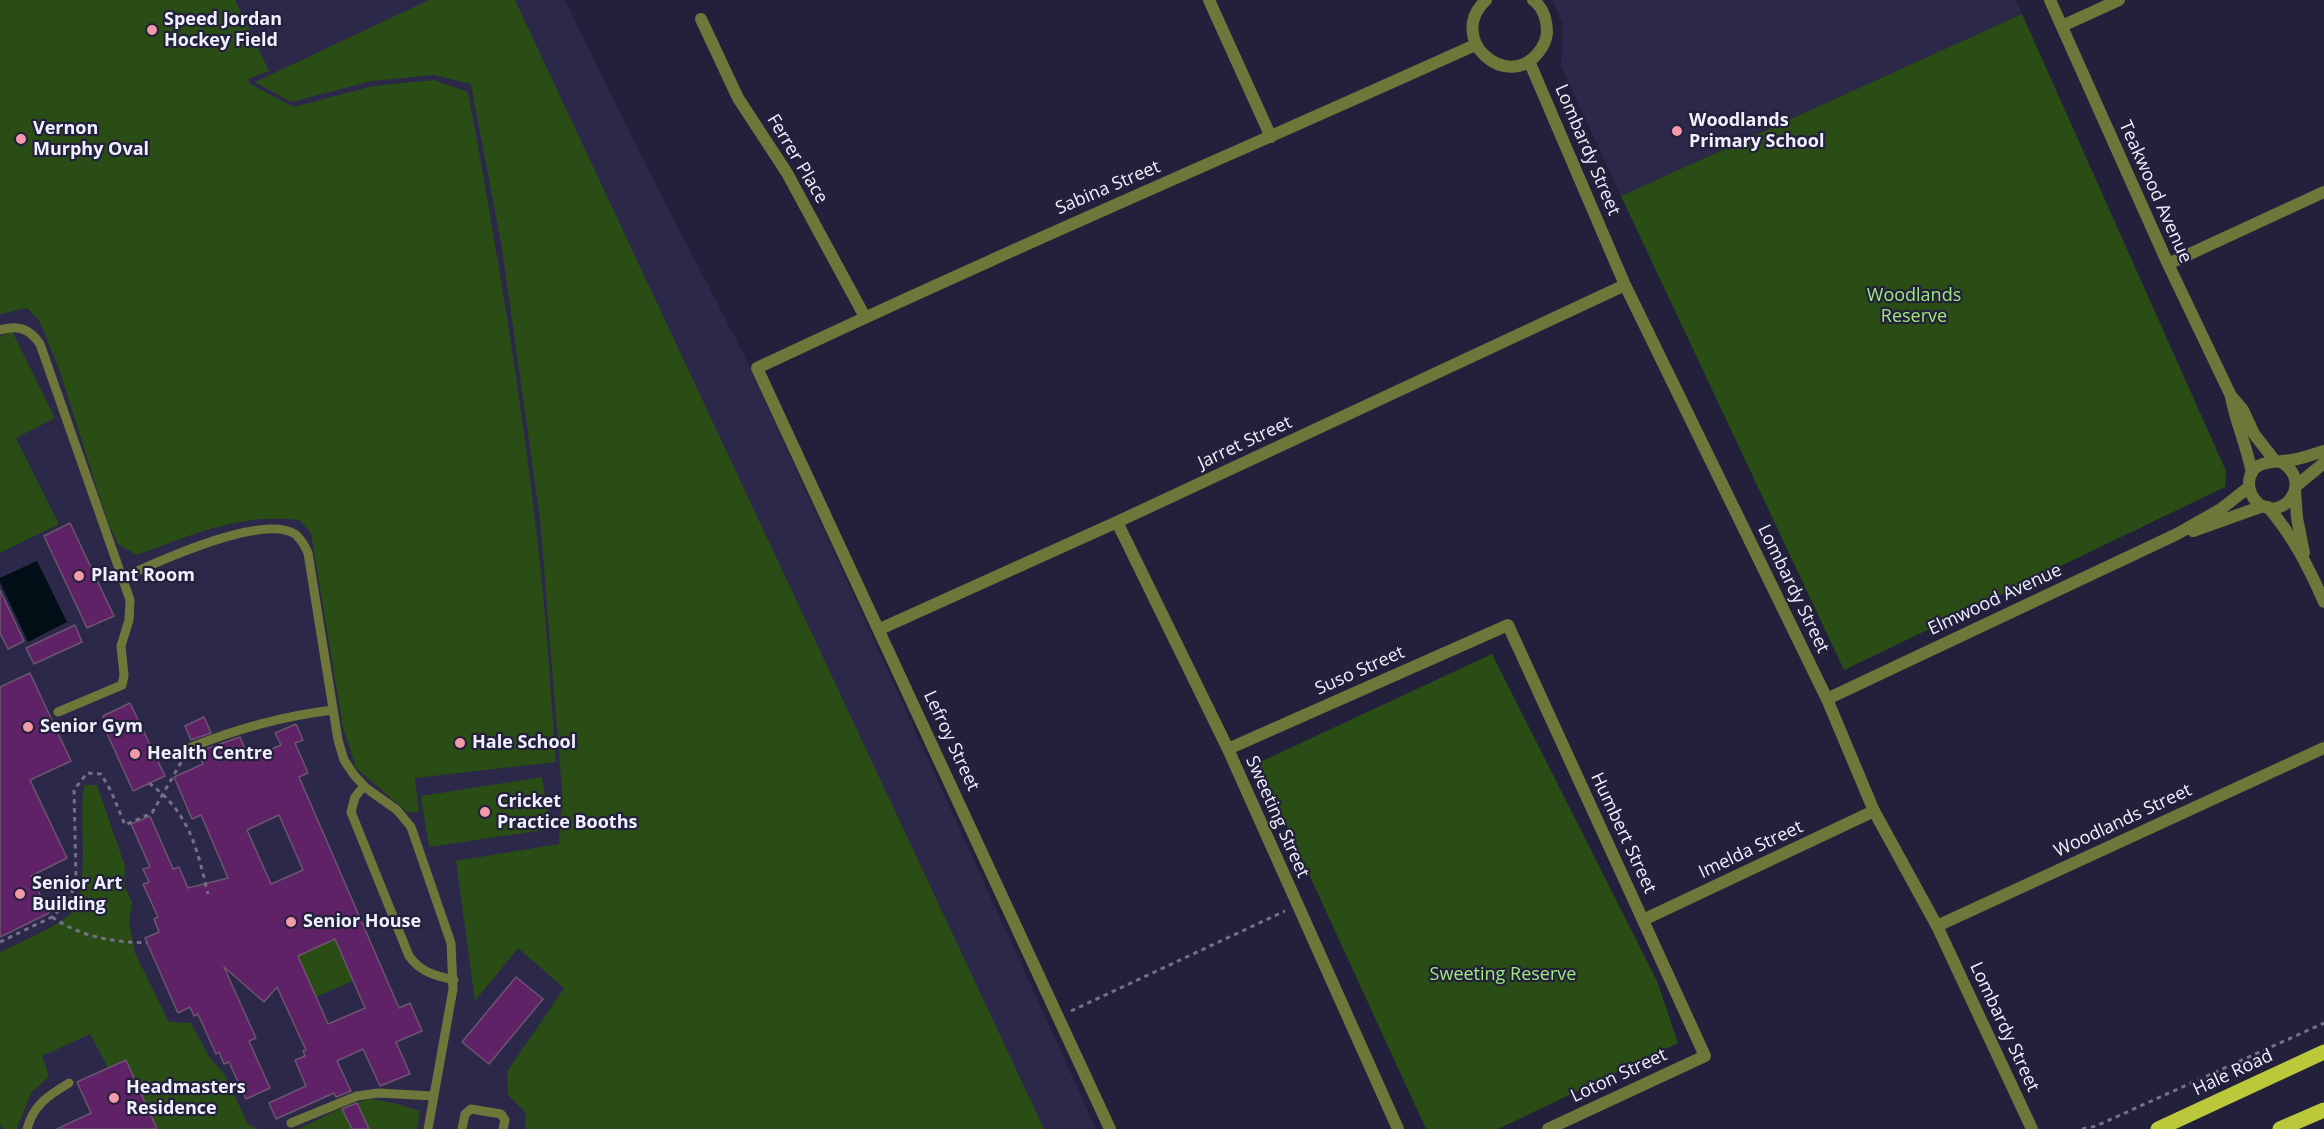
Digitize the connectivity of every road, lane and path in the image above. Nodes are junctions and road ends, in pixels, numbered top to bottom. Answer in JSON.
{"nodes":[{"id":1,"x":1209,"y":0,"type":"edge"},
{"id":2,"x":1486,"y":0,"type":"edge"},
{"id":3,"x":1533,"y":0,"type":"edge"},
{"id":4,"x":2050,"y":0,"type":"edge"},
{"id":5,"x":2119,"y":0,"type":"edge"},
{"id":6,"x":701,"y":19,"type":"dead end"},
{"id":7,"x":2062,"y":26,"type":"junction"},
{"id":8,"x":1476,"y":45,"type":"junction"},
{"id":9,"x":1529,"y":61,"type":"junction"},
{"id":10,"x":1271,"y":137,"type":"junction"},
{"id":11,"x":2324,"y":192,"type":"edge"},
{"id":12,"x":2168,"y":264,"type":"junction"},
{"id":13,"x":1624,"y":285,"type":"junction"},
{"id":14,"x":865,"y":317,"type":"junction"},
{"id":15,"x":0,"y":330,"type":"edge"},
{"id":16,"x":757,"y":369,"type":"joint"},
{"id":17,"x":2231,"y":396,"type":"junction"},
{"id":18,"x":2324,"y":451,"type":"edge"},
{"id":19,"x":2278,"y":461,"type":"junction"},
{"id":20,"x":2324,"y":463,"type":"edge"},
{"id":21,"x":2252,"y":473,"type":"junction"},
{"id":22,"x":2249,"y":487,"type":"junction"},
{"id":23,"x":2296,"y":488,"type":"junction"},
{"id":24,"x":2265,"y":507,"type":"junction"},
{"id":25,"x":1117,"y":522,"type":"junction"},
{"id":26,"x":2177,"y":534,"type":"junction"},
{"id":27,"x":2306,"y":563,"type":"junction"},
{"id":28,"x":124,"y":577,"type":"junction"},
{"id":29,"x":2324,"y":602,"type":"edge"},
{"id":30,"x":1508,"y":625,"type":"joint"},
{"id":31,"x":880,"y":629,"type":"junction"},
{"id":32,"x":1827,"y":699,"type":"junction"},
{"id":33,"x":333,"y":710,"type":"junction"},
{"id":34,"x":58,"y":712,"type":"dead end"},
{"id":35,"x":189,"y":748,"type":"joint"},
{"id":36,"x":2324,"y":748,"type":"edge"},
{"id":37,"x":1228,"y":749,"type":"junction"},
{"id":38,"x":149,"y":783,"type":"dead end"},
{"id":39,"x":364,"y":786,"type":"junction"},
{"id":40,"x":163,"y":794,"type":"junction"},
{"id":41,"x":1874,"y":812,"type":"junction"},
{"id":42,"x":208,"y":894,"type":"dead end"},
{"id":43,"x":1297,"y":905,"type":"junction"},
{"id":44,"x":52,"y":917,"type":"junction"},
{"id":45,"x":1643,"y":920,"type":"junction"},
{"id":46,"x":1937,"y":926,"type":"junction"},
{"id":47,"x":0,"y":942,"type":"edge"},
{"id":48,"x":147,"y":943,"type":"dead end"},
{"id":49,"x":454,"y":980,"type":"junction"},
{"id":50,"x":1059,"y":1017,"type":"junction"},
{"id":51,"x":2324,"y":1023,"type":"edge"},
{"id":52,"x":2324,"y":1052,"type":"edge"},
{"id":53,"x":1705,"y":1056,"type":"joint"},
{"id":54,"x":69,"y":1083,"type":"dead end"},
{"id":55,"x":434,"y":1096,"type":"junction"},
{"id":56,"x":2324,"y":1110,"type":"edge"},
{"id":57,"x":291,"y":1123,"type":"dead end"},
{"id":58,"x":2097,"y":1128,"type":"edge"},
{"id":59,"x":27,"y":1129,"type":"edge"},
{"id":60,"x":428,"y":1129,"type":"edge"},
{"id":61,"x":462,"y":1129,"type":"edge"},
{"id":62,"x":503,"y":1129,"type":"edge"},
{"id":63,"x":1110,"y":1129,"type":"edge"},
{"id":64,"x":1398,"y":1129,"type":"edge"},
{"id":65,"x":1548,"y":1129,"type":"edge"},
{"id":66,"x":2032,"y":1129,"type":"edge"},
{"id":67,"x":2082,"y":1129,"type":"edge"},
{"id":68,"x":2158,"y":1129,"type":"edge"},
{"id":69,"x":2280,"y":1129,"type":"edge"}],
"edges":[{"from":1,"to":10,"type":"street"},
{"from":2,"to":8,"type":"street"},
{"from":3,"to":9,"type":"street"},
{"from":4,"to":7,"type":"street","name":"Teakwood Avenue"},
{"from":5,"to":7,"type":"street"},
{"from":6,"to":14,"type":"street","name":"Ferrer Place"},
{"from":7,"to":12,"type":"street","name":"Teakwood Avenue"},
{"from":8,"to":9,"type":"street"},
{"from":8,"to":10,"type":"street","name":"Sabina Street"},
{"from":9,"to":13,"type":"street","name":"Lombardy Street"},
{"from":10,"to":14,"type":"street","name":"Sabina Street"},
{"from":11,"to":12,"type":"street"},
{"from":12,"to":17,"type":"street","name":"Teakwood Avenue"},
{"from":13,"to":25,"type":"street","name":"Jarret Street"},
{"from":13,"to":32,"type":"street","name":"Lombardy Street"},
{"from":14,"to":16,"type":"street","name":"Sabina Street"},
{"from":15,"to":28,"type":"lane"},
{"from":16,"to":31,"type":"street","name":"Lefroy Street"},
{"from":17,"to":19,"type":"street","name":"Teakwood Avenue"},
{"from":17,"to":21,"type":"street","name":"Teakwood Avenue"},
{"from":18,"to":19,"type":"street"},
{"from":19,"to":21,"type":"street"},
{"from":19,"to":23,"type":"street"},
{"from":20,"to":23,"type":"street","name":"Elmwood Avenue"},
{"from":21,"to":22,"type":"street"},
{"from":22,"to":24,"type":"street"},
{"from":22,"to":26,"type":"street","name":"Elmwood Avenue"},
{"from":23,"to":24,"type":"street","name":"Elmwood Avenue"},
{"from":23,"to":27,"type":"street"},
{"from":24,"to":26,"type":"street","name":"Elmwood Avenue"},
{"from":24,"to":27,"type":"street"},
{"from":25,"to":31,"type":"street","name":"Jarret Street"},
{"from":25,"to":37,"type":"street","name":"Sweeting Street"},
{"from":26,"to":32,"type":"street","name":"Elmwood Avenue"},
{"from":27,"to":29,"type":"street"},
{"from":28,"to":33,"type":"lane"},
{"from":28,"to":34,"type":"lane"},
{"from":30,"to":37,"type":"street","name":"Suso Street"},
{"from":30,"to":45,"type":"street","name":"Humbert Street"},
{"from":31,"to":50,"type":"street","name":"Lefroy Street"},
{"from":32,"to":41,"type":"street","name":"Lombardy Street"},
{"from":33,"to":35,"type":"lane"},
{"from":33,"to":39,"type":"lane"},
{"from":35,"to":40,"type":"path"},
{"from":36,"to":46,"type":"street","name":"Woodlands Street"},
{"from":37,"to":43,"type":"street","name":"Sweeting Street"},
{"from":38,"to":40,"type":"path"},
{"from":39,"to":49,"type":"lane"},
{"from":39,"to":49,"type":"lane"},
{"from":40,"to":42,"type":"path"},
{"from":40,"to":44,"type":"path"},
{"from":41,"to":45,"type":"street","name":"Imelda Street"},
{"from":41,"to":46,"type":"street","name":"Lombardy Street"},
{"from":43,"to":50,"type":"path"},
{"from":43,"to":64,"type":"street","name":"Sweeting Street"},
{"from":44,"to":47,"type":"path"},
{"from":44,"to":48,"type":"path"},
{"from":45,"to":53,"type":"street","name":"Humbert Street"},
{"from":46,"to":66,"type":"street","name":"Lombardy Street"},
{"from":49,"to":55,"type":"lane"},
{"from":50,"to":63,"type":"street","name":"Lefroy Street"},
{"from":51,"to":58,"type":"path"},
{"from":52,"to":68,"type":"main road","name":"Hale Road"},
{"from":53,"to":65,"type":"street","name":"Loton Street"},
{"from":54,"to":59,"type":"lane"},
{"from":55,"to":57,"type":"lane"},
{"from":55,"to":60,"type":"lane"},
{"from":56,"to":69,"type":"main road"},
{"from":58,"to":67,"type":"path"},
{"from":61,"to":62,"type":"lane"}]}
